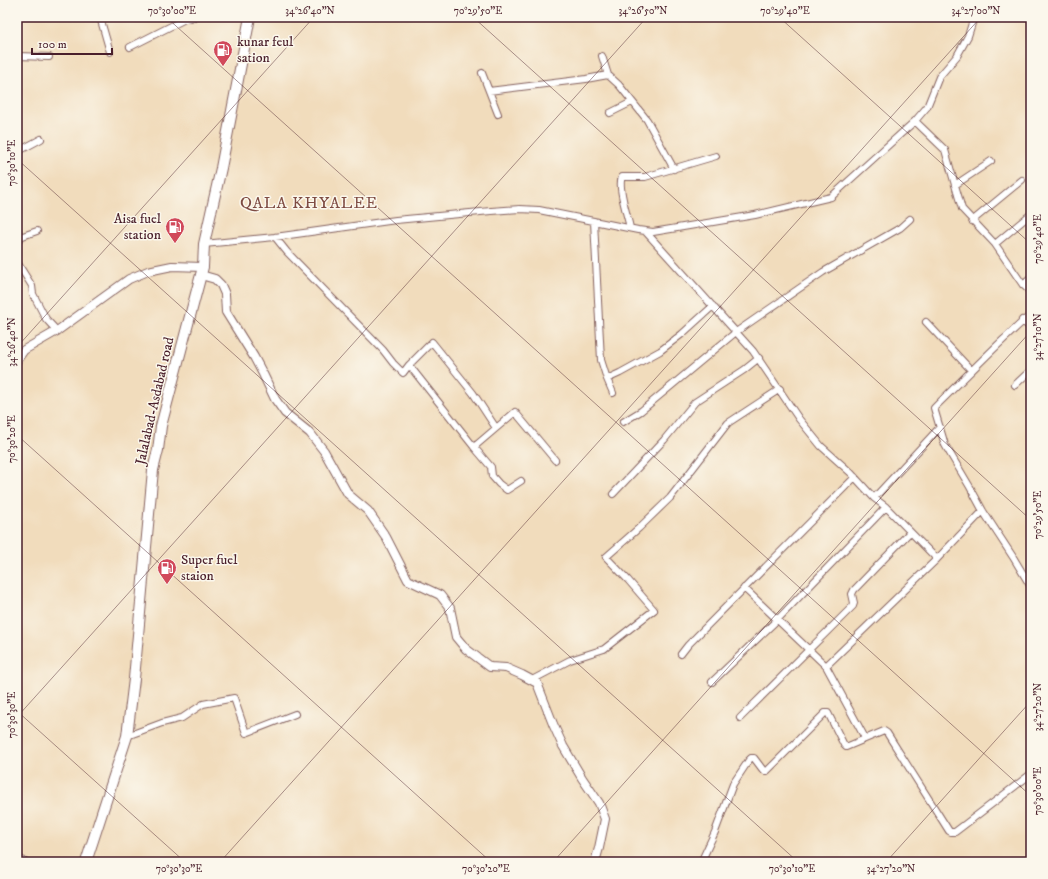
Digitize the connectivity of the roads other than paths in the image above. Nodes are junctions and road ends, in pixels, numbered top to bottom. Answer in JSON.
{"nodes":[{"id":1,"x":100,"y":17,"type":"edge"},
{"id":2,"x":195,"y":17,"type":"edge"},
{"id":3,"x":250,"y":17,"type":"edge"},
{"id":4,"x":974,"y":17,"type":"edge"},
{"id":5,"x":130,"y":47,"type":"dead end"},
{"id":6,"x":110,"y":52,"type":"dead end"},
{"id":7,"x":17,"y":56,"type":"edge"},
{"id":8,"x":602,"y":56,"type":"dead end"},
{"id":9,"x":50,"y":57,"type":"dead end"},
{"id":10,"x":482,"y":73,"type":"dead end"},
{"id":11,"x":608,"y":75,"type":"junction"},
{"id":12,"x":489,"y":90,"type":"junction"},
{"id":13,"x":632,"y":102,"type":"junction"},
{"id":14,"x":610,"y":113,"type":"dead end"},
{"id":15,"x":498,"y":114,"type":"dead end"},
{"id":16,"x":915,"y":121,"type":"junction"},
{"id":17,"x":41,"y":139,"type":"dead end"},
{"id":18,"x":17,"y":152,"type":"edge"},
{"id":19,"x":716,"y":156,"type":"dead end"},
{"id":20,"x":991,"y":161,"type":"dead end"},
{"id":21,"x":674,"y":169,"type":"junction"},
{"id":22,"x":1022,"y":180,"type":"dead end"},
{"id":23,"x":954,"y":185,"type":"junction"},
{"id":24,"x":1031,"y":214,"type":"edge"},
{"id":25,"x":910,"y":219,"type":"dead end"},
{"id":26,"x":594,"y":221,"type":"junction"},
{"id":27,"x":972,"y":221,"type":"junction"},
{"id":28,"x":630,"y":228,"type":"junction"},
{"id":29,"x":17,"y":229,"type":"edge"},
{"id":30,"x":37,"y":231,"type":"dead end"},
{"id":31,"x":645,"y":231,"type":"junction"},
{"id":32,"x":275,"y":237,"type":"junction"},
{"id":33,"x":18,"y":238,"type":"edge"},
{"id":34,"x":204,"y":244,"type":"junction"},
{"id":35,"x":995,"y":244,"type":"junction"},
{"id":36,"x":17,"y":262,"type":"edge"},
{"id":37,"x":202,"y":271,"type":"junction"},
{"id":38,"x":1031,"y":278,"type":"edge"},
{"id":39,"x":1023,"y":285,"type":"junction"},
{"id":40,"x":1031,"y":292,"type":"edge"},
{"id":41,"x":713,"y":306,"type":"junction"},
{"id":42,"x":1031,"y":315,"type":"edge"},
{"id":43,"x":1022,"y":320,"type":"junction"},
{"id":44,"x":926,"y":322,"type":"dead end"},
{"id":45,"x":1031,"y":330,"type":"edge"},
{"id":46,"x":57,"y":331,"type":"junction"},
{"id":47,"x":736,"y":332,"type":"junction"},
{"id":48,"x":759,"y":358,"type":"junction"},
{"id":49,"x":17,"y":360,"type":"edge"},
{"id":50,"x":409,"y":365,"type":"junction"},
{"id":51,"x":970,"y":370,"type":"junction"},
{"id":52,"x":1031,"y":370,"type":"edge"},
{"id":53,"x":607,"y":379,"type":"junction"},
{"id":54,"x":1015,"y":385,"type":"dead end"},
{"id":55,"x":780,"y":389,"type":"junction"},
{"id":56,"x":612,"y":393,"type":"dead end"},
{"id":57,"x":623,"y":422,"type":"dead end"},
{"id":58,"x":940,"y":427,"type":"junction"},
{"id":59,"x":496,"y":428,"type":"junction"},
{"id":60,"x":474,"y":447,"type":"junction"},
{"id":61,"x":555,"y":460,"type":"dead end"},
{"id":62,"x":855,"y":477,"type":"junction"},
{"id":63,"x":521,"y":481,"type":"dead end"},
{"id":64,"x":612,"y":494,"type":"dead end"},
{"id":65,"x":874,"y":498,"type":"junction"},
{"id":66,"x":886,"y":507,"type":"junction"},
{"id":67,"x":983,"y":510,"type":"junction"},
{"id":68,"x":910,"y":532,"type":"junction"},
{"id":69,"x":937,"y":559,"type":"junction"},
{"id":70,"x":1031,"y":587,"type":"edge"},
{"id":71,"x":744,"y":588,"type":"junction"},
{"id":72,"x":777,"y":620,"type":"junction"},
{"id":73,"x":808,"y":650,"type":"junction"},
{"id":74,"x":681,"y":654,"type":"dead end"},
{"id":75,"x":826,"y":666,"type":"junction"},
{"id":76,"x":532,"y":680,"type":"junction"},
{"id":77,"x":712,"y":682,"type":"dead end"},
{"id":78,"x":295,"y":714,"type":"dead end"},
{"id":79,"x":740,"y":718,"type":"dead end"},
{"id":80,"x":126,"y":736,"type":"junction"},
{"id":81,"x":865,"y":738,"type":"junction"},
{"id":82,"x":1031,"y":774,"type":"edge"},
{"id":83,"x":17,"y":857,"type":"edge"},
{"id":84,"x":25,"y":862,"type":"edge"},
{"id":85,"x":86,"y":862,"type":"edge"},
{"id":86,"x":595,"y":862,"type":"edge"},
{"id":87,"x":701,"y":862,"type":"edge"}],
"edges":[{"from":1,"to":6,"type":"street"},
{"from":2,"to":5,"type":"street"},
{"from":3,"to":34,"type":"main road","name":"Jalalabad-Asdabad road"},
{"from":4,"to":16,"type":"street"},
{"from":7,"to":9,"type":"street"},
{"from":8,"to":11,"type":"street"},
{"from":10,"to":12,"type":"street"},
{"from":11,"to":12,"type":"street"},
{"from":11,"to":13,"type":"street"},
{"from":12,"to":15,"type":"street"},
{"from":13,"to":14,"type":"street"},
{"from":13,"to":21,"type":"street"},
{"from":16,"to":23,"type":"street"},
{"from":16,"to":31,"type":"street"},
{"from":17,"to":18,"type":"street"},
{"from":19,"to":21,"type":"street"},
{"from":20,"to":23,"type":"street"},
{"from":21,"to":28,"type":"street"},
{"from":22,"to":27,"type":"street"},
{"from":23,"to":27,"type":"street"},
{"from":24,"to":35,"type":"street"},
{"from":25,"to":47,"type":"street"},
{"from":26,"to":28,"type":"street"},
{"from":26,"to":32,"type":"street"},
{"from":26,"to":53,"type":"street"},
{"from":27,"to":35,"type":"street"},
{"from":28,"to":31,"type":"street"},
{"from":29,"to":33,"type":"street"},
{"from":30,"to":33,"type":"street"},
{"from":31,"to":41,"type":"street"},
{"from":32,"to":34,"type":"street"},
{"from":32,"to":50,"type":"street"},
{"from":34,"to":37,"type":"main road","name":"Jalalabad-Asdabad road"},
{"from":35,"to":39,"type":"street"},
{"from":36,"to":46,"type":"street"},
{"from":37,"to":46,"type":"street"},
{"from":37,"to":76,"type":"street"},
{"from":37,"to":80,"type":"main road","name":"Jalalabad-Asdabad road"},
{"from":38,"to":39,"type":"street"},
{"from":39,"to":40,"type":"street"},
{"from":41,"to":47,"type":"street"},
{"from":41,"to":53,"type":"street"},
{"from":42,"to":43,"type":"street"},
{"from":43,"to":45,"type":"street"},
{"from":43,"to":51,"type":"street"},
{"from":44,"to":51,"type":"street"},
{"from":46,"to":49,"type":"street"},
{"from":47,"to":48,"type":"street"},
{"from":47,"to":57,"type":"street"},
{"from":48,"to":55,"type":"street"},
{"from":48,"to":64,"type":"street"},
{"from":50,"to":59,"type":"street"},
{"from":50,"to":60,"type":"street"},
{"from":51,"to":58,"type":"street"},
{"from":52,"to":54,"type":"street"},
{"from":53,"to":56,"type":"street"},
{"from":55,"to":62,"type":"street"},
{"from":55,"to":76,"type":"street"},
{"from":58,"to":65,"type":"street"},
{"from":58,"to":67,"type":"street"},
{"from":59,"to":60,"type":"street"},
{"from":59,"to":61,"type":"street"},
{"from":60,"to":63,"type":"street"},
{"from":62,"to":65,"type":"street"},
{"from":62,"to":71,"type":"street"},
{"from":65,"to":66,"type":"street"},
{"from":66,"to":68,"type":"street"},
{"from":66,"to":72,"type":"street"},
{"from":67,"to":69,"type":"street"},
{"from":67,"to":70,"type":"street"},
{"from":68,"to":69,"type":"street"},
{"from":68,"to":73,"type":"street"},
{"from":69,"to":75,"type":"street"},
{"from":71,"to":72,"type":"street"},
{"from":71,"to":74,"type":"street"},
{"from":72,"to":73,"type":"street"},
{"from":72,"to":77,"type":"street"},
{"from":73,"to":75,"type":"street"},
{"from":73,"to":79,"type":"street"},
{"from":75,"to":81,"type":"street"},
{"from":76,"to":86,"type":"street"},
{"from":78,"to":80,"type":"street"},
{"from":80,"to":85,"type":"main road","name":"Jalalabad-Asdabad road"},
{"from":81,"to":82,"type":"street"},
{"from":81,"to":87,"type":"street"},
{"from":83,"to":84,"type":"street"}]}
